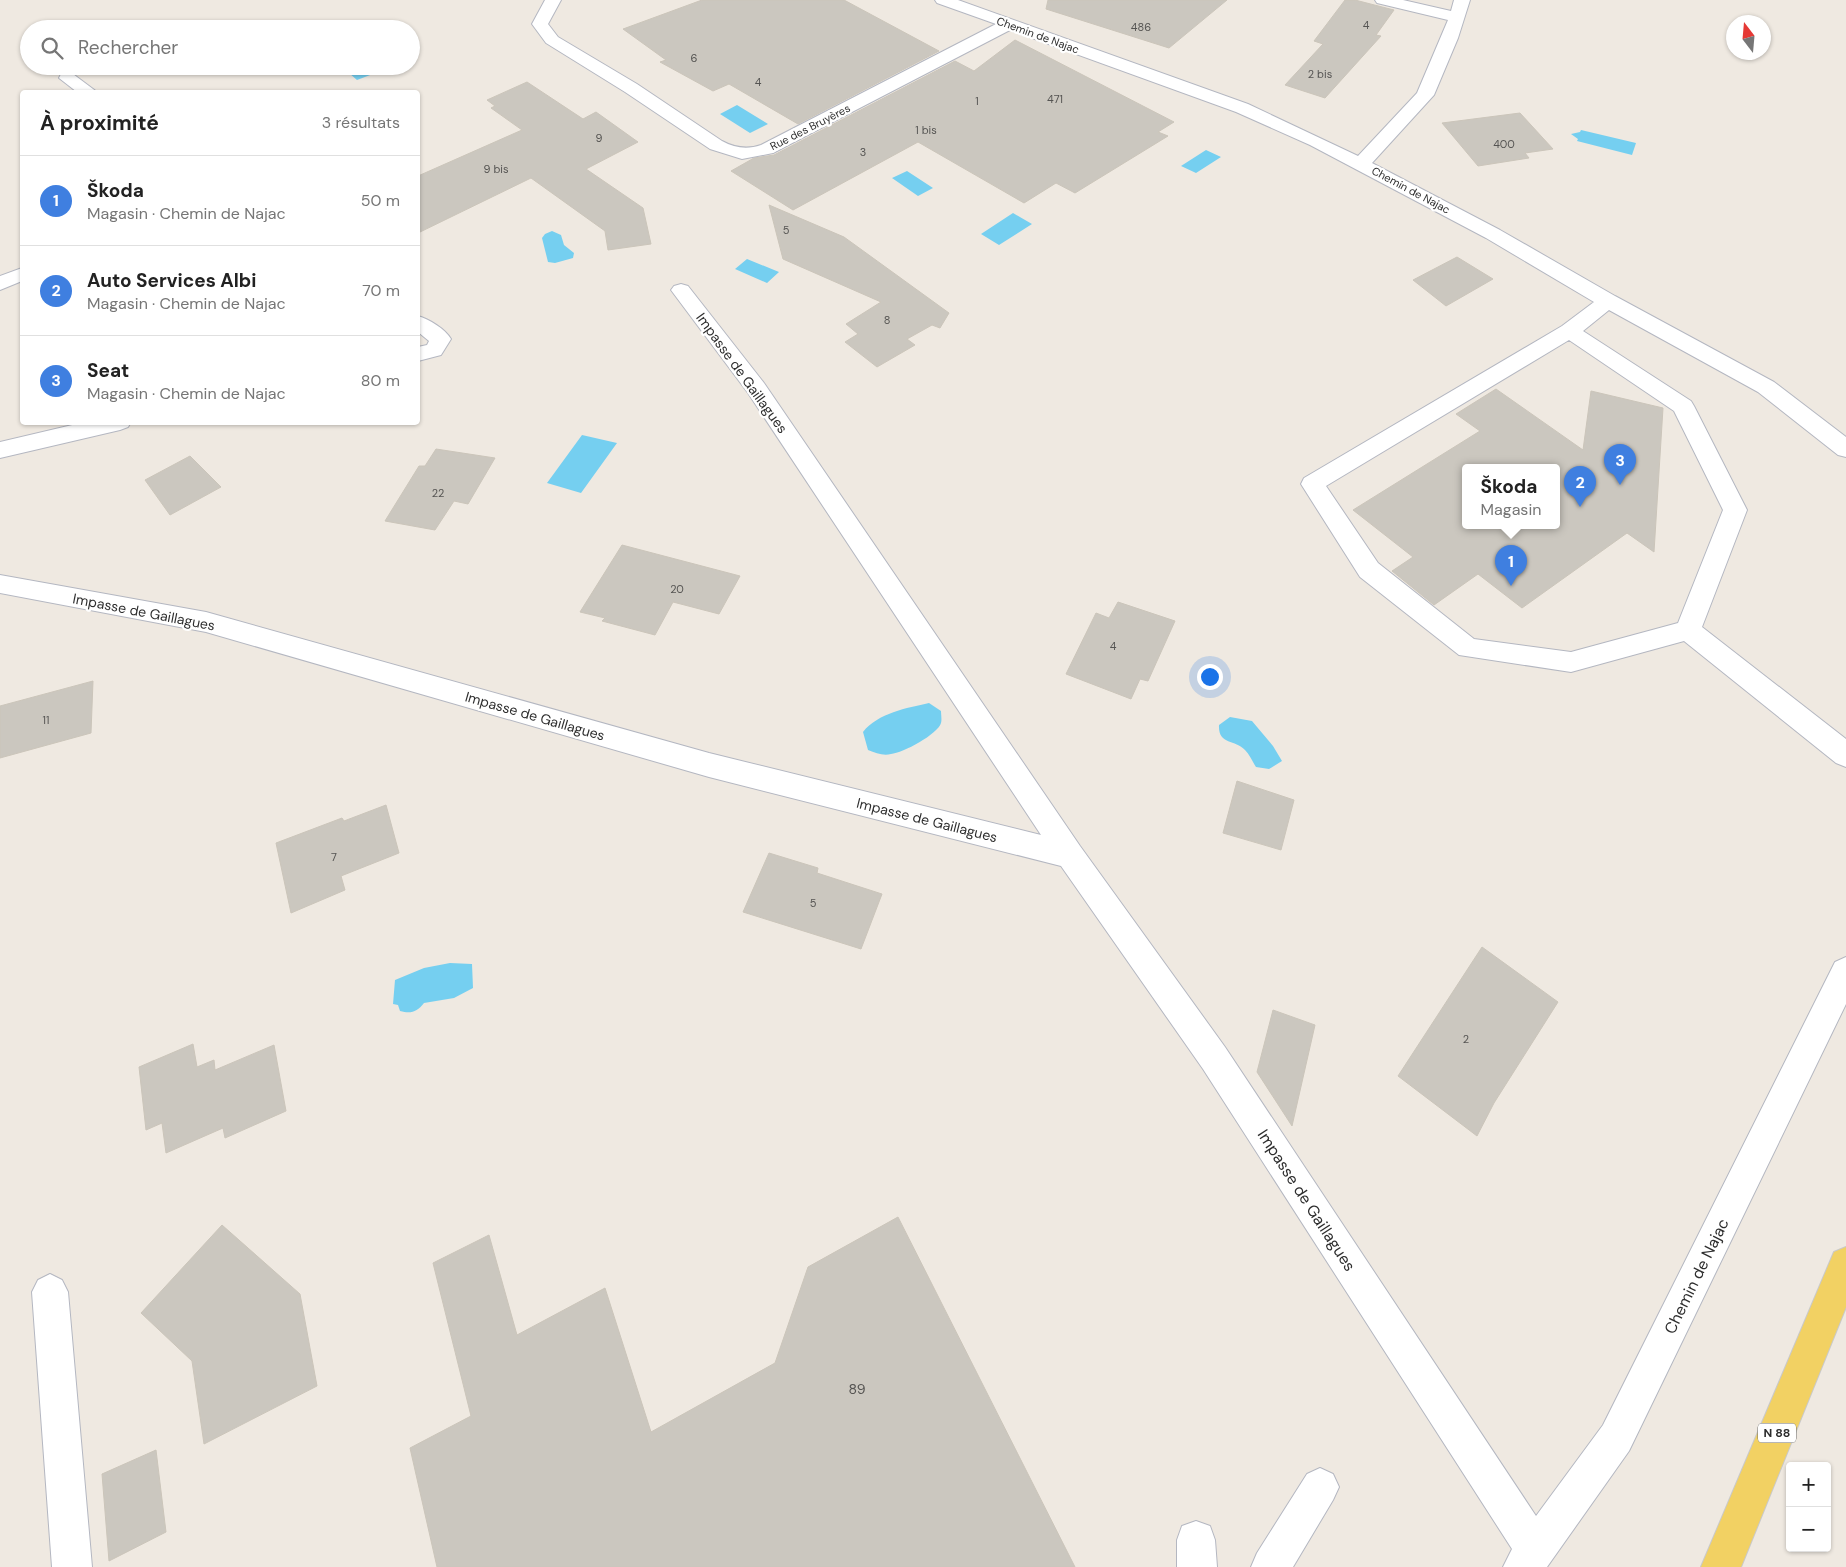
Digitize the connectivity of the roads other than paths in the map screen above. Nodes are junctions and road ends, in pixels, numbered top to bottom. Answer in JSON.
{"nodes":[{"id":1,"x":553,"y":0,"type":"edge"},
{"id":2,"x":942,"y":0,"type":"edge"},
{"id":3,"x":1383,"y":0,"type":"edge"},
{"id":4,"x":1462,"y":0,"type":"edge"},
{"id":5,"x":1456,"y":18,"type":"junction"},
{"id":6,"x":1009,"y":24,"type":"junction"},
{"id":7,"x":67,"y":78,"type":"dead end"},
{"id":8,"x":85,"y":90,"type":"edge"},
{"id":9,"x":1361,"y":164,"type":"junction"},
{"id":10,"x":20,"y":275,"type":"edge"},
{"id":11,"x":0,"y":284,"type":"edge"},
{"id":12,"x":680,"y":290,"type":"dead end"},
{"id":13,"x":1608,"y":301,"type":"junction"},
{"id":14,"x":420,"y":324,"type":"edge"},
{"id":15,"x":1569,"y":331,"type":"junction"},
{"id":16,"x":420,"y":354,"type":"edge"},
{"id":17,"x":107,"y":425,"type":"edge"},
{"id":18,"x":1846,"y":449,"type":"edge"},
{"id":19,"x":0,"y":450,"type":"edge"},
{"id":20,"x":0,"y":584,"type":"edge"},
{"id":21,"x":1688,"y":630,"type":"junction"},
{"id":22,"x":1846,"y":755,"type":"edge"},
{"id":23,"x":1070,"y":855,"type":"junction"},
{"id":24,"x":1846,"y":972,"type":"edge"},
{"id":25,"x":1846,"y":1264,"type":"edge"},
{"id":26,"x":50,"y":1292,"type":"dead end"},
{"id":27,"x":1320,"y":1487,"type":"dead end"},
{"id":28,"x":1530,"y":1559,"type":"edge"},
{"id":29,"x":72,"y":1567,"type":"edge"},
{"id":30,"x":1271,"y":1567,"type":"edge"},
{"id":31,"x":1721,"y":1567,"type":"edge"}],
"edges":[{"from":1,"to":6,"type":"street","name":"Rue des Bruyères"},
{"from":2,"to":6,"type":"street","name":"Chemin de Najac"},
{"from":3,"to":5,"type":"street"},
{"from":4,"to":5,"type":"street"},
{"from":5,"to":9,"type":"street"},
{"from":6,"to":9,"type":"street","name":"Chemin de Najac"},
{"from":7,"to":8,"type":"street"},
{"from":9,"to":13,"type":"street","name":"Chemin de Najac"},
{"from":10,"to":11,"type":"street"},
{"from":12,"to":23,"type":"street","name":"Impasse de Gaillagues"},
{"from":13,"to":15,"type":"street"},
{"from":13,"to":18,"type":"street","name":"Chemin de Najac"},
{"from":14,"to":16,"type":"street"},
{"from":15,"to":21,"type":"street"},
{"from":15,"to":21,"type":"street"},
{"from":17,"to":19,"type":"street"},
{"from":20,"to":23,"type":"street","name":"Impasse de Gaillagues"},
{"from":21,"to":22,"type":"street"},
{"from":23,"to":28,"type":"street","name":"Impasse de Gaillagues"},
{"from":24,"to":28,"type":"street","name":"Chemin de Najac"},
{"from":25,"to":31,"type":"main road","number":"N 88"},
{"from":26,"to":29,"type":"street"},
{"from":27,"to":30,"type":"street"}]}
